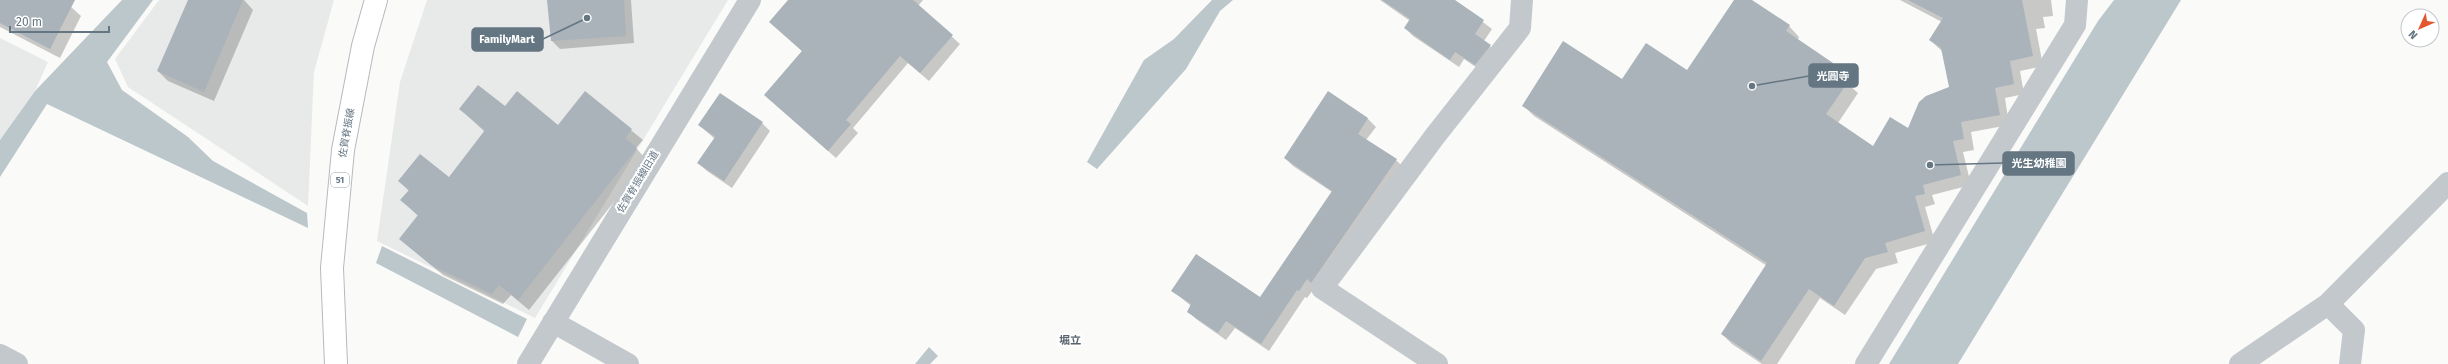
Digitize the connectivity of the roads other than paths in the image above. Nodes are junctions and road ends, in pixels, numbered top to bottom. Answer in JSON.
{"nodes":[{"id":1,"x":376,"y":0,"type":"edge"},
{"id":2,"x":750,"y":0,"type":"edge"},
{"id":3,"x":1522,"y":0,"type":"edge"},
{"id":4,"x":2077,"y":0,"type":"edge"},
{"id":5,"x":2448,"y":183,"type":"edge"},
{"id":6,"x":2328,"y":304,"type":"junction"},
{"id":7,"x":553,"y":322,"type":"junction"},
{"id":8,"x":0,"y":356,"type":"edge"},
{"id":9,"x":1410,"y":357,"type":"edge"},
{"id":10,"x":17,"y":364,"type":"edge"},
{"id":11,"x":336,"y":364,"type":"edge"},
{"id":12,"x":528,"y":364,"type":"edge"},
{"id":13,"x":628,"y":364,"type":"edge"},
{"id":14,"x":1437,"y":364,"type":"edge"},
{"id":15,"x":1866,"y":364,"type":"edge"},
{"id":16,"x":2240,"y":364,"type":"edge"},
{"id":17,"x":2350,"y":364,"type":"edge"}],
"edges":[{"from":1,"to":11,"type":"main road","name":"佐賀脊振線","number":"51"},
{"from":2,"to":7,"type":"street","name":"佐賀脊振線旧道"},
{"from":3,"to":9,"type":"street"},
{"from":4,"to":15,"type":"street"},
{"from":5,"to":6,"type":"street"},
{"from":6,"to":16,"type":"street"},
{"from":6,"to":17,"type":"street"},
{"from":7,"to":12,"type":"street","name":"佐賀脊振線旧道"},
{"from":7,"to":13,"type":"street"},
{"from":8,"to":10,"type":"street"},
{"from":9,"to":14,"type":"street"}]}
